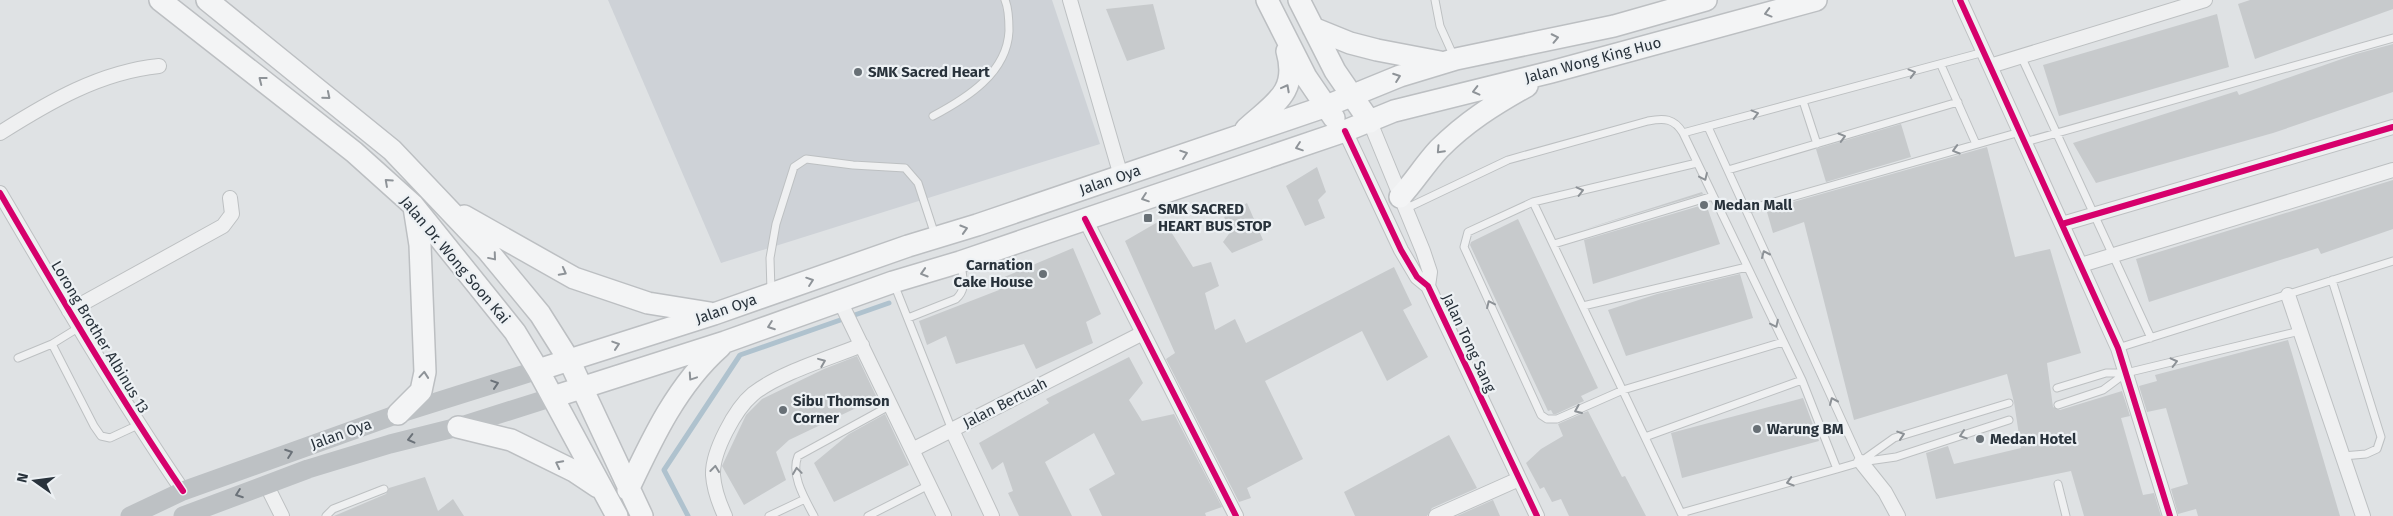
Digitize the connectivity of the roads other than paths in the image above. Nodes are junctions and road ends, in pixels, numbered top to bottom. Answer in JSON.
{"nodes":[{"id":1,"x":160,"y":0,"type":"edge"},
{"id":2,"x":206,"y":0,"type":"edge"},
{"id":3,"x":1005,"y":0,"type":"edge"},
{"id":4,"x":1070,"y":0,"type":"edge"},
{"id":5,"x":1267,"y":0,"type":"edge"},
{"id":6,"x":1299,"y":0,"type":"edge"},
{"id":7,"x":1435,"y":0,"type":"edge"},
{"id":8,"x":1706,"y":0,"type":"edge"},
{"id":9,"x":1816,"y":0,"type":"edge"},
{"id":10,"x":1960,"y":0,"type":"edge"},
{"id":11,"x":2205,"y":0,"type":"edge"},
{"id":12,"x":1313,"y":28,"type":"junction"},
{"id":13,"x":1281,"y":29,"type":"junction"},
{"id":14,"x":2393,"y":38,"type":"edge"},
{"id":15,"x":1984,"y":52,"type":"junction"},
{"id":16,"x":2021,"y":56,"type":"junction"},
{"id":17,"x":1449,"y":61,"type":"junction"},
{"id":18,"x":1941,"y":65,"type":"junction"},
{"id":19,"x":158,"y":66,"type":"dead end"},
{"id":20,"x":1990,"y":66,"type":"junction"},
{"id":21,"x":1551,"y":72,"type":"junction"},
{"id":22,"x":1352,"y":95,"type":"junction"},
{"id":23,"x":1803,"y":101,"type":"junction"},
{"id":24,"x":1958,"y":102,"type":"junction"},
{"id":25,"x":1324,"y":107,"type":"junction"},
{"id":26,"x":933,"y":116,"type":"dead end"},
{"id":27,"x":1370,"y":122,"type":"junction"},
{"id":28,"x":1708,"y":127,"type":"junction"},
{"id":29,"x":2393,"y":127,"type":"edge"},
{"id":30,"x":1345,"y":131,"type":"junction"},
{"id":31,"x":0,"y":133,"type":"edge"},
{"id":32,"x":2056,"y":133,"type":"junction"},
{"id":33,"x":1683,"y":134,"type":"junction"},
{"id":34,"x":1240,"y":135,"type":"junction"},
{"id":35,"x":2022,"y":137,"type":"junction"},
{"id":36,"x":1817,"y":144,"type":"junction"},
{"id":37,"x":1976,"y":144,"type":"junction"},
{"id":38,"x":1697,"y":162,"type":"junction"},
{"id":39,"x":1728,"y":170,"type":"junction"},
{"id":40,"x":2393,"y":170,"type":"edge"},
{"id":41,"x":1121,"y":176,"type":"junction"},
{"id":42,"x":0,"y":193,"type":"edge"},
{"id":43,"x":1713,"y":196,"type":"junction"},
{"id":44,"x":230,"y":198,"type":"dead end"},
{"id":45,"x":1533,"y":202,"type":"junction"},
{"id":46,"x":1402,"y":203,"type":"junction"},
{"id":47,"x":444,"y":204,"type":"junction"},
{"id":48,"x":413,"y":205,"type":"junction"},
{"id":49,"x":1746,"y":210,"type":"junction"},
{"id":50,"x":2094,"y":215,"type":"junction"},
{"id":51,"x":1085,"y":218,"type":"junction"},
{"id":52,"x":2062,"y":224,"type":"junction"},
{"id":53,"x":936,"y":238,"type":"junction"},
{"id":54,"x":1554,"y":244,"type":"junction"},
{"id":55,"x":2113,"y":255,"type":"junction"},
{"id":56,"x":2393,"y":261,"type":"edge"},
{"id":57,"x":960,"y":262,"type":"junction"},
{"id":58,"x":2081,"y":266,"type":"junction"},
{"id":59,"x":1748,"y":268,"type":"junction"},
{"id":60,"x":2332,"y":280,"type":"junction"},
{"id":61,"x":894,"y":282,"type":"junction"},
{"id":62,"x":1428,"y":286,"type":"junction"},
{"id":63,"x":772,"y":294,"type":"junction"},
{"id":64,"x":2288,"y":295,"type":"junction"},
{"id":65,"x":1583,"y":306,"type":"junction"},
{"id":66,"x":843,"y":307,"type":"junction"},
{"id":67,"x":69,"y":312,"type":"junction"},
{"id":68,"x":714,"y":314,"type":"junction"},
{"id":69,"x":908,"y":318,"type":"junction"},
{"id":70,"x":78,"y":328,"type":"junction"},
{"id":71,"x":2300,"y":331,"type":"junction"},
{"id":72,"x":1143,"y":333,"type":"junction"},
{"id":73,"x":2151,"y":338,"type":"junction"},
{"id":74,"x":726,"y":342,"type":"junction"},
{"id":75,"x":1783,"y":342,"type":"junction"},
{"id":76,"x":52,"y":344,"type":"junction"},
{"id":77,"x":862,"y":345,"type":"junction"},
{"id":78,"x":2118,"y":348,"type":"junction"},
{"id":79,"x":18,"y":358,"type":"dead end"},
{"id":80,"x":569,"y":360,"type":"junction"},
{"id":81,"x":538,"y":370,"type":"junction"},
{"id":82,"x":2126,"y":373,"type":"junction"},
{"id":83,"x":1802,"y":380,"type":"junction"},
{"id":84,"x":582,"y":388,"type":"junction"},
{"id":85,"x":2057,"y":388,"type":"dead end"},
{"id":86,"x":1623,"y":390,"type":"junction"},
{"id":87,"x":552,"y":397,"type":"junction"},
{"id":88,"x":2008,"y":403,"type":"dead end"},
{"id":89,"x":891,"y":405,"type":"junction"},
{"id":90,"x":2058,"y":405,"type":"dead end"},
{"id":91,"x":398,"y":414,"type":"junction"},
{"id":92,"x":2009,"y":420,"type":"dead end"},
{"id":93,"x":138,"y":425,"type":"junction"},
{"id":94,"x":458,"y":427,"type":"junction"},
{"id":95,"x":952,"y":430,"type":"junction"},
{"id":96,"x":1645,"y":437,"type":"junction"},
{"id":97,"x":912,"y":450,"type":"junction"},
{"id":98,"x":2342,"y":456,"type":"junction"},
{"id":99,"x":1861,"y":462,"type":"junction"},
{"id":100,"x":1836,"y":469,"type":"junction"},
{"id":101,"x":1519,"y":478,"type":"junction"},
{"id":102,"x":266,"y":484,"type":"junction"},
{"id":103,"x":2058,"y":484,"type":"dead end"},
{"id":104,"x":929,"y":485,"type":"junction"},
{"id":105,"x":384,"y":489,"type":"dead end"},
{"id":106,"x":601,"y":489,"type":"junction"},
{"id":107,"x":628,"y":490,"type":"junction"},
{"id":108,"x":183,"y":491,"type":"junction"},
{"id":109,"x":805,"y":499,"type":"junction"},
{"id":110,"x":1683,"y":515,"type":"edge"},
{"id":111,"x":130,"y":516,"type":"edge"},
{"id":112,"x":183,"y":516,"type":"edge"},
{"id":113,"x":282,"y":516,"type":"edge"},
{"id":114,"x":326,"y":516,"type":"edge"},
{"id":115,"x":616,"y":516,"type":"edge"},
{"id":116,"x":642,"y":516,"type":"edge"},
{"id":117,"x":725,"y":516,"type":"edge"},
{"id":118,"x":769,"y":516,"type":"edge"},
{"id":119,"x":814,"y":516,"type":"edge"},
{"id":120,"x":868,"y":516,"type":"edge"},
{"id":121,"x":944,"y":516,"type":"edge"},
{"id":122,"x":992,"y":516,"type":"edge"},
{"id":123,"x":1236,"y":516,"type":"edge"},
{"id":124,"x":1436,"y":516,"type":"edge"},
{"id":125,"x":1537,"y":516,"type":"edge"},
{"id":126,"x":1898,"y":516,"type":"edge"},
{"id":127,"x":2066,"y":516,"type":"edge"},
{"id":128,"x":2170,"y":516,"type":"edge"},
{"id":129,"x":2363,"y":516,"type":"edge"}],
"edges":[{"from":48,"to":1,"type":"main road","name":"Jalan Dr. Wong Soon Kai","one_way":true},
{"from":2,"to":47,"type":"main road","name":"Jalan Dr. Wong Soon Kai","one_way":true},
{"from":3,"to":26,"type":"lane"},
{"from":4,"to":41,"type":"street"},
{"from":5,"to":13,"type":"main road"},
{"from":6,"to":12,"type":"main road"},
{"from":7,"to":17,"type":"lane"},
{"from":17,"to":8,"type":"main road","name":"Jalan Wong King Huo","one_way":true},
{"from":9,"to":21,"type":"main road","name":"Jalan Wong King Huo","one_way":true},
{"from":10,"to":15,"type":"street"},
{"from":11,"to":16,"type":"street"},
{"from":12,"to":17,"type":"main road"},
{"from":12,"to":22,"type":"main road"},
{"from":13,"to":25,"type":"main road"},
{"from":34,"to":13,"type":"main road","one_way":true},
{"from":14,"to":32,"type":"lane"},
{"from":15,"to":18,"type":"lane"},
{"from":15,"to":20,"type":"street"},
{"from":16,"to":20,"type":"street"},
{"from":16,"to":32,"type":"lane"},
{"from":22,"to":17,"type":"main road","name":"Jalan Wong King Huo","one_way":true},
{"from":23,"to":18,"type":"lane","one_way":true},
{"from":18,"to":24,"type":"lane"},
{"from":19,"to":31,"type":"street"},
{"from":20,"to":35,"type":"street"},
{"from":21,"to":27,"type":"main road","name":"Jalan Wong King Huo","one_way":true},
{"from":21,"to":46,"type":"main road","one_way":true},
{"from":22,"to":25,"type":"main road","name":"Jalan Oya"},
{"from":22,"to":27,"type":"main road"},
{"from":28,"to":23,"type":"lane","one_way":true},
{"from":23,"to":36,"type":"lane"},
{"from":36,"to":24,"type":"lane","one_way":true},
{"from":24,"to":37,"type":"lane"},
{"from":25,"to":30,"type":"main road"},
{"from":25,"to":34,"type":"main road","name":"Jalan Oya"},
{"from":27,"to":30,"type":"main road","name":"Jalan Oya"},
{"from":27,"to":46,"type":"street","name":"Jalan Tong Sang"},
{"from":28,"to":33,"type":"lane"},
{"from":28,"to":39,"type":"lane"},
{"from":29,"to":50,"type":"street"},
{"from":30,"to":51,"type":"main road","name":"Jalan Oya","one_way":true},
{"from":30,"to":62,"type":"street","name":"Jalan Tong Sang"},
{"from":32,"to":35,"type":"lane"},
{"from":32,"to":50,"type":"lane"},
{"from":33,"to":38,"type":"lane"},
{"from":33,"to":46,"type":"lane"},
{"from":41,"to":34,"type":"main road","name":"Jalan Oya","one_way":true},
{"from":35,"to":37,"type":"lane"},
{"from":35,"to":52,"type":"street"},
{"from":36,"to":39,"type":"lane"},
{"from":37,"to":49,"type":"lane","one_way":true},
{"from":38,"to":43,"type":"lane","one_way":true},
{"from":45,"to":38,"type":"lane","one_way":true},
{"from":39,"to":49,"type":"lane"},
{"from":40,"to":55,"type":"street"},
{"from":53,"to":41,"type":"main road","name":"Jalan Oya","one_way":true},
{"from":42,"to":67,"type":"street","name":"Lorong Brother Albinus 13"},
{"from":43,"to":54,"type":"lane"},
{"from":43,"to":59,"type":"lane"},
{"from":44,"to":67,"type":"street"},
{"from":45,"to":54,"type":"lane"},
{"from":86,"to":45,"type":"lane","one_way":true},
{"from":46,"to":62,"type":"street","name":"Jalan Tong Sang"},
{"from":47,"to":68,"type":"main road","one_way":true},
{"from":47,"to":80,"type":"main road","name":"Jalan Dr. Wong Soon Kai","one_way":true},
{"from":48,"to":81,"type":"main road","name":"Jalan Dr. Wong Soon Kai"},
{"from":91,"to":48,"type":"main road","one_way":true},
{"from":99,"to":49,"type":"lane","one_way":true},
{"from":50,"to":52,"type":"street"},
{"from":50,"to":55,"type":"lane"},
{"from":51,"to":57,"type":"main road","name":"Jalan Oya"},
{"from":51,"to":72,"type":"street"},
{"from":52,"to":58,"type":"street"},
{"from":63,"to":53,"type":"main road","name":"Jalan Oya","one_way":true},
{"from":53,"to":63,"type":"lane"},
{"from":54,"to":65,"type":"lane"},
{"from":55,"to":58,"type":"street"},
{"from":55,"to":73,"type":"lane"},
{"from":56,"to":60,"type":"lane"},
{"from":57,"to":61,"type":"main road","name":"Jalan Oya","one_way":true},
{"from":57,"to":69,"type":"lane"},
{"from":58,"to":78,"type":"street"},
{"from":59,"to":65,"type":"lane"},
{"from":59,"to":75,"type":"lane","one_way":true},
{"from":60,"to":64,"type":"lane"},
{"from":60,"to":98,"type":"lane"},
{"from":61,"to":66,"type":"main road","name":"Jalan Oya"},
{"from":61,"to":69,"type":"lane"},
{"from":62,"to":101,"type":"street","name":"Jalan Tong Sang"},
{"from":63,"to":68,"type":"main road","name":"Jalan Oya"},
{"from":64,"to":71,"type":"street"},
{"from":64,"to":73,"type":"lane"},
{"from":65,"to":86,"type":"lane"},
{"from":66,"to":74,"type":"main road","name":"Jalan Oya","one_way":true},
{"from":66,"to":77,"type":"street"},
{"from":67,"to":70,"type":"street","name":"Lorong Brother Albinus 13"},
{"from":80,"to":68,"type":"main road","name":"Jalan Oya","one_way":true},
{"from":69,"to":95,"type":"lane"},
{"from":70,"to":76,"type":"lane"},
{"from":70,"to":93,"type":"street","name":"Lorong Brother Albinus 13"},
{"from":82,"to":71,"type":"lane","one_way":true},
{"from":71,"to":98,"type":"street"},
{"from":72,"to":95,"type":"street","name":"Jalan Bertuah"},
{"from":72,"to":123,"type":"street"},
{"from":73,"to":78,"type":"lane"},
{"from":74,"to":84,"type":"main road","name":"Jalan Oya"},
{"from":74,"to":107,"type":"main road","one_way":true},
{"from":75,"to":83,"type":"lane"},
{"from":75,"to":86,"type":"lane"},
{"from":76,"to":79,"type":"lane"},
{"from":76,"to":93,"type":"lane"},
{"from":77,"to":89,"type":"street"},
{"from":117,"to":77,"type":"street","one_way":true},
{"from":78,"to":82,"type":"street"},
{"from":80,"to":81,"type":"main road","name":"Jalan Oya"},
{"from":80,"to":84,"type":"main road","name":"Jalan Dr. Wong Soon Kai"},
{"from":81,"to":87,"type":"main road","name":"Jalan Dr. Wong Soon Kai"},
{"from":91,"to":81,"type":"main road","name":"Jalan Oya","one_way":true},
{"from":82,"to":85,"type":"lane"},
{"from":82,"to":90,"type":"lane"},
{"from":82,"to":128,"type":"street"},
{"from":83,"to":96,"type":"lane"},
{"from":83,"to":100,"type":"lane"},
{"from":84,"to":87,"type":"main road","name":"Jalan Oya"},
{"from":84,"to":107,"type":"main road","name":"Jalan Dr. Wong Soon Kai"},
{"from":86,"to":96,"type":"lane"},
{"from":87,"to":94,"type":"main road","name":"Jalan Oya"},
{"from":87,"to":106,"type":"main road","name":"Jalan Dr. Wong Soon Kai"},
{"from":99,"to":88,"type":"lane","one_way":true},
{"from":89,"to":97,"type":"street"},
{"from":109,"to":89,"type":"lane","one_way":true},
{"from":108,"to":91,"type":"main road","name":"Jalan Oya","one_way":true},
{"from":92,"to":99,"type":"lane","one_way":true},
{"from":93,"to":108,"type":"street","name":"Lorong Brother Albinus 13"},
{"from":94,"to":102,"type":"main road","name":"Jalan Oya","one_way":true},
{"from":106,"to":94,"type":"main road","one_way":true},
{"from":95,"to":97,"type":"street"},
{"from":95,"to":122,"type":"street","name":"Jalan Bertuah"},
{"from":96,"to":110,"type":"lane"},
{"from":97,"to":104,"type":"street"},
{"from":98,"to":129,"type":"street"},
{"from":99,"to":100,"type":"lane"},
{"from":99,"to":126,"type":"street"},
{"from":100,"to":110,"type":"lane","one_way":true},
{"from":101,"to":124,"type":"street"},
{"from":101,"to":125,"type":"street","name":"Jalan Tong Sang"},
{"from":102,"to":112,"type":"main road","name":"Jalan Oya","one_way":true},
{"from":102,"to":113,"type":"street"},
{"from":103,"to":127,"type":"lane"},
{"from":104,"to":120,"type":"lane"},
{"from":104,"to":121,"type":"street"},
{"from":105,"to":114,"type":"lane"},
{"from":106,"to":115,"type":"main road","name":"Jalan Dr. Wong Soon Kai"},
{"from":107,"to":116,"type":"main road","name":"Jalan Dr. Wong Soon Kai"},
{"from":108,"to":111,"type":"main road","name":"Jalan Oya"},
{"from":109,"to":118,"type":"lane"},
{"from":109,"to":119,"type":"lane"}]}
